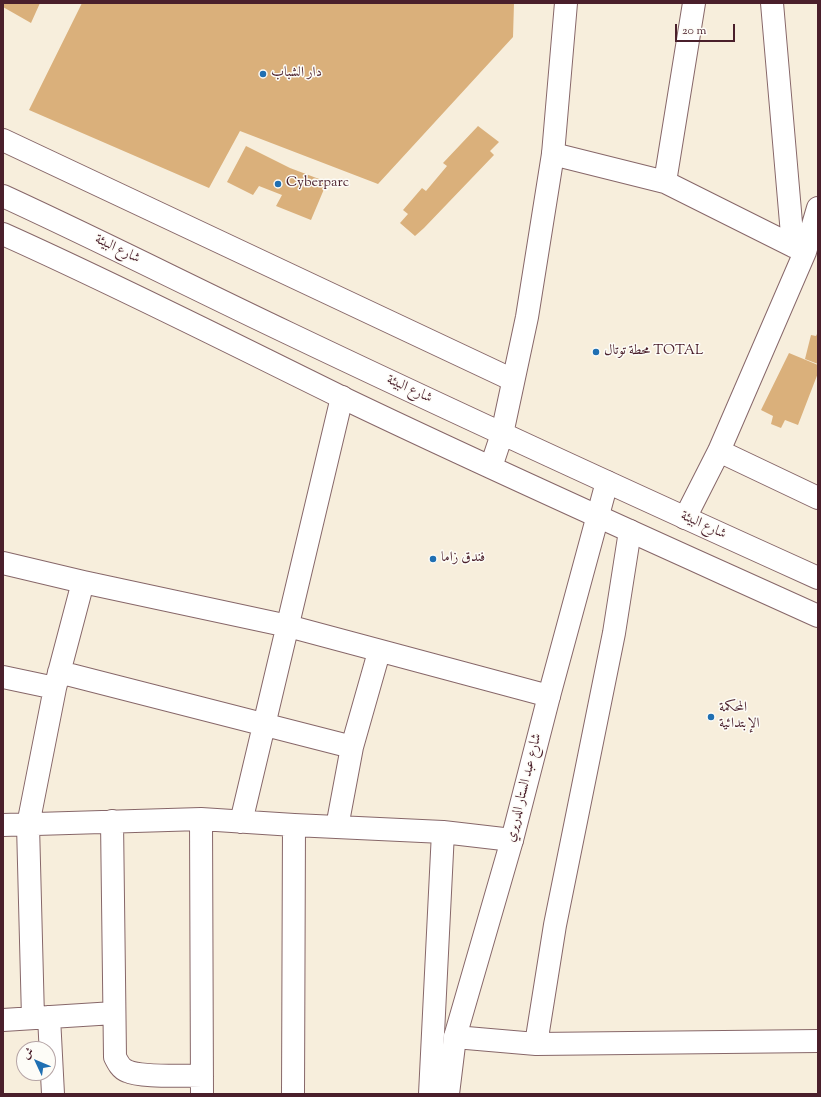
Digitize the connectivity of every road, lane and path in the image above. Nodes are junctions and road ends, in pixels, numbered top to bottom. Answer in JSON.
{"nodes":[{"id":1,"x":566,"y":3,"type":"edge"},
{"id":2,"x":694,"y":3,"type":"edge"},
{"id":3,"x":772,"y":3,"type":"edge"},
{"id":4,"x":3,"y":140,"type":"edge"},
{"id":5,"x":553,"y":154,"type":"junction"},
{"id":6,"x":666,"y":182,"type":"junction"},
{"id":7,"x":3,"y":196,"type":"edge"},
{"id":8,"x":818,"y":208,"type":"edge"},
{"id":9,"x":79,"y":231,"type":"junction"},
{"id":10,"x":3,"y":234,"type":"edge"},
{"id":11,"x":798,"y":249,"type":"junction"},
{"id":12,"x":67,"y":262,"type":"junction"},
{"id":13,"x":288,"y":333,"type":"junction"},
{"id":14,"x":275,"y":364,"type":"junction"},
{"id":15,"x":513,"y":380,"type":"junction"},
{"id":16,"x":342,"y":397,"type":"junction"},
{"id":17,"x":502,"y":434,"type":"junction"},
{"id":18,"x":718,"y":451,"type":"junction"},
{"id":19,"x":491,"y":467,"type":"junction"},
{"id":20,"x":607,"y":482,"type":"junction"},
{"id":21,"x":818,"y":498,"type":"edge"},
{"id":22,"x":598,"y":516,"type":"junction"},
{"id":23,"x":685,"y":518,"type":"junction"},
{"id":24,"x":630,"y":531,"type":"junction"},
{"id":25,"x":3,"y":563,"type":"edge"},
{"id":26,"x":818,"y":578,"type":"edge"},
{"id":27,"x":83,"y":582,"type":"junction"},
{"id":28,"x":818,"y":616,"type":"edge"},
{"id":29,"x":288,"y":626,"type":"junction"},
{"id":30,"x":379,"y":652,"type":"junction"},
{"id":31,"x":3,"y":677,"type":"edge"},
{"id":32,"x":57,"y":680,"type":"junction"},
{"id":33,"x":549,"y":696,"type":"junction"},
{"id":34,"x":264,"y":725,"type":"junction"},
{"id":35,"x":352,"y":747,"type":"junction"},
{"id":36,"x":201,"y":819,"type":"junction"},
{"id":37,"x":112,"y":821,"type":"junction"},
{"id":38,"x":241,"y":822,"type":"junction"},
{"id":39,"x":3,"y":825,"type":"edge"},
{"id":40,"x":28,"y":825,"type":"junction"},
{"id":41,"x":294,"y":825,"type":"junction"},
{"id":42,"x":337,"y":827,"type":"junction"},
{"id":43,"x":443,"y":832,"type":"junction"},
{"id":44,"x":512,"y":840,"type":"junction"},
{"id":45,"x":114,"y":1013,"type":"junction"},
{"id":46,"x":41,"y":1018,"type":"junction"},
{"id":47,"x":3,"y":1020,"type":"edge"},
{"id":48,"x":455,"y":1037,"type":"junction"},
{"id":49,"x":818,"y":1041,"type":"edge"},
{"id":50,"x":536,"y":1044,"type":"junction"},
{"id":51,"x":202,"y":1085,"type":"edge"},
{"id":52,"x":53,"y":1094,"type":"edge"},
{"id":53,"x":293,"y":1094,"type":"edge"},
{"id":54,"x":430,"y":1094,"type":"edge"},
{"id":55,"x":448,"y":1094,"type":"edge"}],
"edges":[{"from":1,"to":5,"type":"street"},
{"from":2,"to":6,"type":"street"},
{"from":3,"to":11,"type":"street"},
{"from":4,"to":15,"type":"street"},
{"from":5,"to":6,"type":"street"},
{"from":5,"to":15,"type":"street"},
{"from":6,"to":11,"type":"street"},
{"from":7,"to":9,"type":"street","name":"شارع البيئة"},
{"from":8,"to":11,"type":"street"},
{"from":9,"to":12,"type":"street"},
{"from":9,"to":13,"type":"street","name":"شارع البيئة"},
{"from":10,"to":12,"type":"street"},
{"from":11,"to":18,"type":"street"},
{"from":12,"to":14,"type":"street"},
{"from":13,"to":14,"type":"street"},
{"from":13,"to":17,"type":"street","name":"شارع البيئة"},
{"from":14,"to":16,"type":"street"},
{"from":15,"to":17,"type":"street"},
{"from":16,"to":19,"type":"street"},
{"from":16,"to":29,"type":"street"},
{"from":17,"to":19,"type":"street"},
{"from":17,"to":20,"type":"street","name":"شارع البيئة"},
{"from":18,"to":21,"type":"street"},
{"from":18,"to":23,"type":"street"},
{"from":19,"to":22,"type":"street"},
{"from":20,"to":22,"type":"street","name":"شارع عبد الستار الدريري"},
{"from":20,"to":23,"type":"street","name":"شارع البيئة"},
{"from":22,"to":24,"type":"street"},
{"from":22,"to":33,"type":"street","name":"شارع عبد الستار الدريري"},
{"from":23,"to":26,"type":"street","name":"شارع البيئة"},
{"from":24,"to":28,"type":"street"},
{"from":24,"to":50,"type":"street"},
{"from":25,"to":27,"type":"street"},
{"from":27,"to":29,"type":"street"},
{"from":27,"to":32,"type":"street"},
{"from":29,"to":30,"type":"street"},
{"from":29,"to":34,"type":"street"},
{"from":30,"to":33,"type":"street"},
{"from":30,"to":35,"type":"street"},
{"from":31,"to":32,"type":"street"},
{"from":32,"to":34,"type":"street"},
{"from":32,"to":40,"type":"street"},
{"from":33,"to":44,"type":"street","name":"شارع عبد الستار الدريري"},
{"from":34,"to":35,"type":"street"},
{"from":34,"to":38,"type":"street"},
{"from":35,"to":42,"type":"street"},
{"from":36,"to":37,"type":"street"},
{"from":36,"to":38,"type":"street"},
{"from":36,"to":51,"type":"street"},
{"from":37,"to":40,"type":"street"},
{"from":37,"to":45,"type":"street"},
{"from":38,"to":41,"type":"street"},
{"from":39,"to":40,"type":"street"},
{"from":40,"to":46,"type":"street"},
{"from":41,"to":42,"type":"street"},
{"from":41,"to":53,"type":"street"},
{"from":42,"to":43,"type":"street"},
{"from":43,"to":44,"type":"street"},
{"from":43,"to":54,"type":"street"},
{"from":44,"to":48,"type":"street","name":"شارع عبد الستار الدريري"},
{"from":45,"to":46,"type":"street"},
{"from":45,"to":51,"type":"street"},
{"from":46,"to":47,"type":"street"},
{"from":46,"to":52,"type":"street"},
{"from":48,"to":50,"type":"street"},
{"from":48,"to":55,"type":"street","name":"شارع عبد الستار الدريري"},
{"from":49,"to":50,"type":"street"}]}
